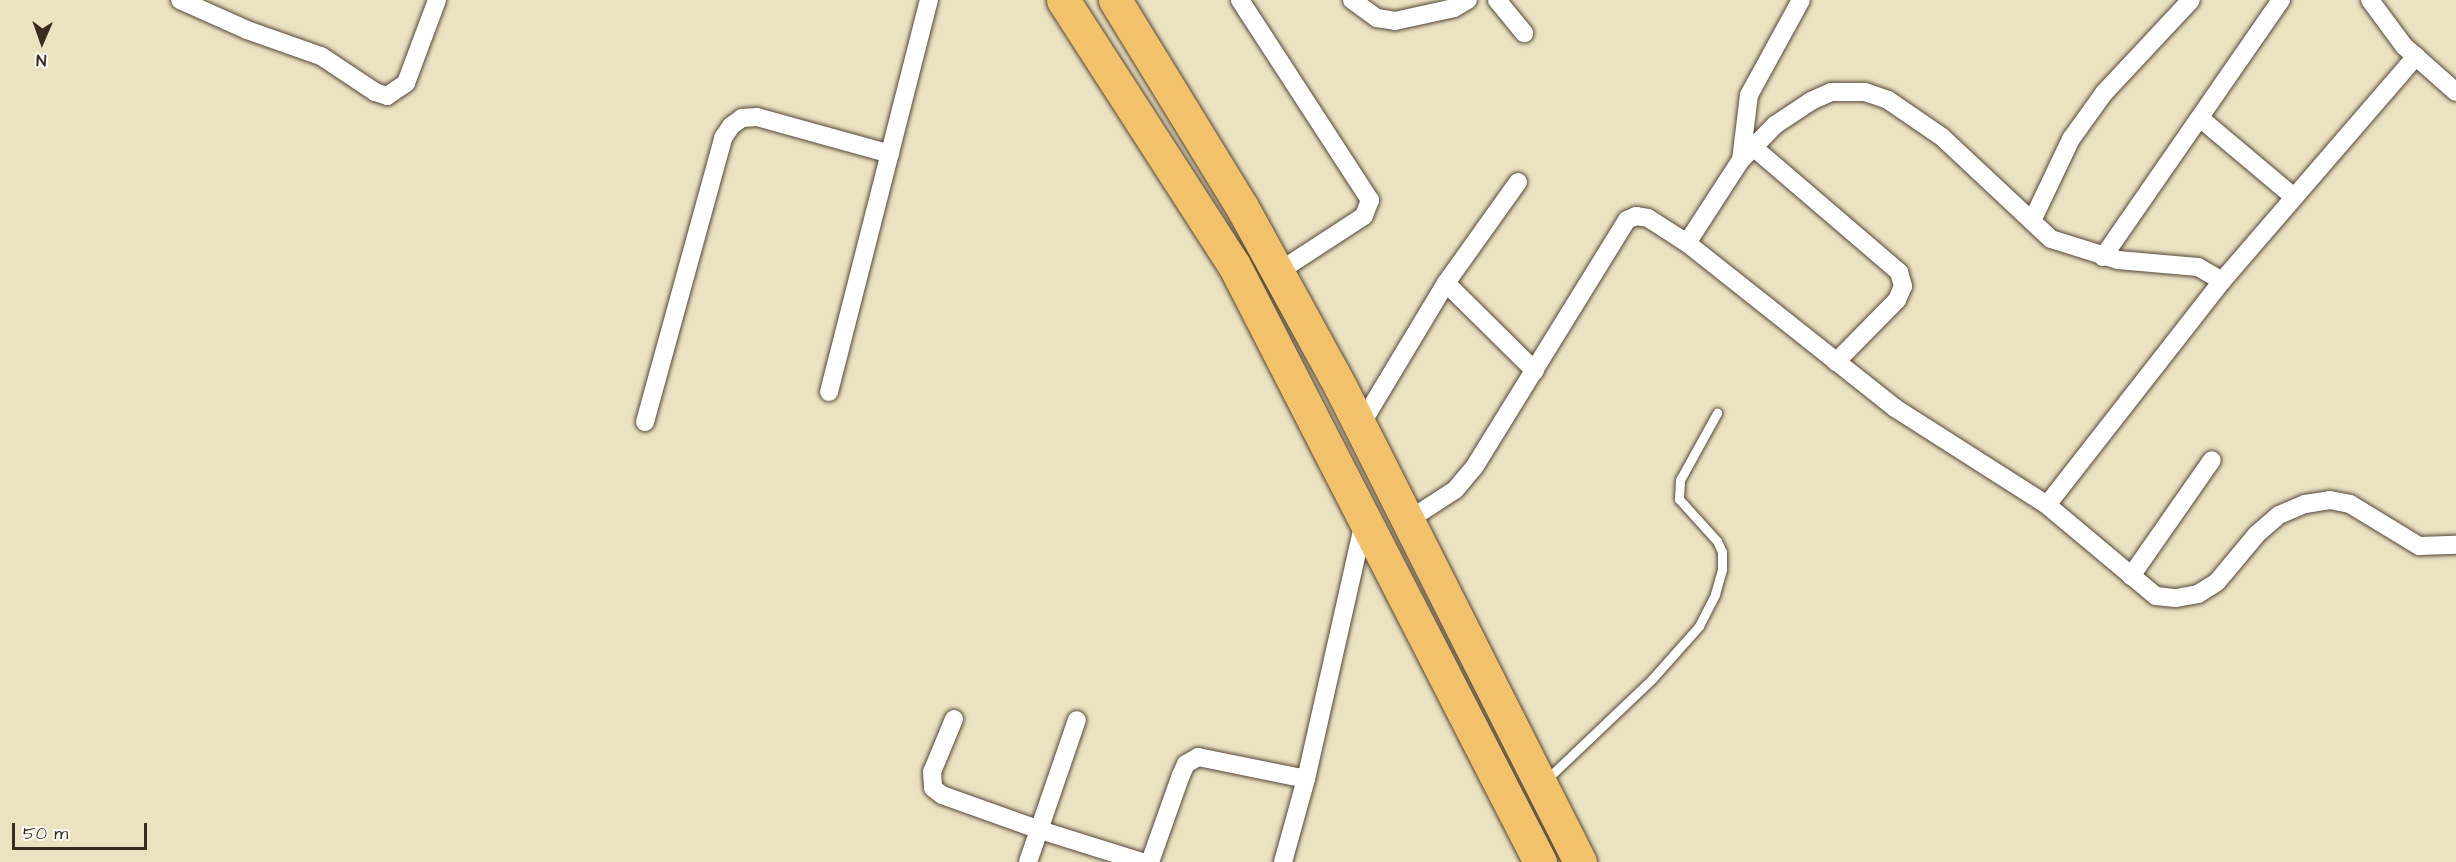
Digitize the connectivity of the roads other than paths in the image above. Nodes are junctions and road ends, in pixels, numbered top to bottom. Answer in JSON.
{"nodes":[{"id":1,"x":180,"y":0,"type":"edge"},
{"id":2,"x":437,"y":0,"type":"edge"},
{"id":3,"x":929,"y":0,"type":"edge"},
{"id":4,"x":1063,"y":0,"type":"edge"},
{"id":5,"x":1115,"y":0,"type":"edge"},
{"id":6,"x":1240,"y":0,"type":"edge"},
{"id":7,"x":1352,"y":0,"type":"edge"},
{"id":8,"x":1468,"y":0,"type":"edge"},
{"id":9,"x":1497,"y":0,"type":"edge"},
{"id":10,"x":1801,"y":0,"type":"edge"},
{"id":11,"x":2191,"y":0,"type":"edge"},
{"id":12,"x":2281,"y":0,"type":"edge"},
{"id":13,"x":2370,"y":0,"type":"edge"},
{"id":14,"x":1524,"y":33,"type":"dead end"},
{"id":15,"x":2416,"y":56,"type":"junction"},
{"id":16,"x":2456,"y":93,"type":"edge"},
{"id":17,"x":2200,"y":119,"type":"junction"},
{"id":18,"x":1746,"y":153,"type":"junction"},
{"id":19,"x":890,"y":154,"type":"junction"},
{"id":20,"x":1518,"y":182,"type":"dead end"},
{"id":21,"x":2294,"y":197,"type":"junction"},
{"id":22,"x":2032,"y":221,"type":"junction"},
{"id":23,"x":1687,"y":243,"type":"junction"},
{"id":24,"x":2103,"y":257,"type":"junction"},
{"id":25,"x":1278,"y":272,"type":"junction"},
{"id":26,"x":2222,"y":281,"type":"junction"},
{"id":27,"x":1446,"y":283,"type":"junction"},
{"id":28,"x":1836,"y":362,"type":"junction"},
{"id":29,"x":1535,"y":371,"type":"junction"},
{"id":30,"x":829,"y":392,"type":"dead end"},
{"id":31,"x":1717,"y":413,"type":"dead end"},
{"id":32,"x":645,"y":422,"type":"dead end"},
{"id":33,"x":1360,"y":426,"type":"junction"},
{"id":34,"x":2212,"y":460,"type":"dead end"},
{"id":35,"x":2047,"y":505,"type":"junction"},
{"id":36,"x":1364,"y":519,"type":"junction"},
{"id":37,"x":1407,"y":521,"type":"junction"},
{"id":38,"x":2456,"y":545,"type":"edge"},
{"id":39,"x":2131,"y":576,"type":"junction"},
{"id":40,"x":954,"y":719,"type":"dead end"},
{"id":41,"x":1077,"y":720,"type":"dead end"},
{"id":42,"x":1306,"y":779,"type":"junction"},
{"id":43,"x":1541,"y":785,"type":"junction"},
{"id":44,"x":1040,"y":830,"type":"junction"},
{"id":45,"x":1028,"y":862,"type":"edge"},
{"id":46,"x":1142,"y":862,"type":"edge"},
{"id":47,"x":1150,"y":862,"type":"edge"},
{"id":48,"x":1283,"y":862,"type":"edge"},
{"id":49,"x":1540,"y":862,"type":"edge"},
{"id":50,"x":1580,"y":862,"type":"edge"}],
"edges":[{"from":1,"to":2,"type":"street"},
{"from":3,"to":19,"type":"street"},
{"from":4,"to":36,"type":"highway"},
{"from":5,"to":25,"type":"highway"},
{"from":6,"to":25,"type":"street"},
{"from":7,"to":8,"type":"street"},
{"from":9,"to":14,"type":"street"},
{"from":10,"to":18,"type":"street"},
{"from":11,"to":22,"type":"street"},
{"from":12,"to":17,"type":"street"},
{"from":13,"to":15,"type":"street"},
{"from":15,"to":16,"type":"street"},
{"from":15,"to":21,"type":"street"},
{"from":17,"to":21,"type":"street"},
{"from":17,"to":24,"type":"street"},
{"from":18,"to":22,"type":"street"},
{"from":18,"to":23,"type":"street"},
{"from":18,"to":28,"type":"street"},
{"from":19,"to":30,"type":"street"},
{"from":19,"to":32,"type":"street"},
{"from":20,"to":27,"type":"street"},
{"from":21,"to":26,"type":"street"},
{"from":22,"to":24,"type":"street"},
{"from":23,"to":28,"type":"street"},
{"from":23,"to":29,"type":"street"},
{"from":24,"to":26,"type":"street"},
{"from":25,"to":33,"type":"highway"},
{"from":26,"to":35,"type":"street"},
{"from":27,"to":29,"type":"street"},
{"from":27,"to":33,"type":"street"},
{"from":28,"to":35,"type":"street"},
{"from":29,"to":37,"type":"street"},
{"from":31,"to":43,"type":"lane"},
{"from":33,"to":37,"type":"highway"},
{"from":34,"to":39,"type":"street"},
{"from":35,"to":39,"type":"street"},
{"from":36,"to":42,"type":"street"},
{"from":36,"to":49,"type":"highway"},
{"from":37,"to":43,"type":"highway"},
{"from":38,"to":39,"type":"street"},
{"from":40,"to":44,"type":"street"},
{"from":41,"to":44,"type":"street"},
{"from":42,"to":47,"type":"street"},
{"from":42,"to":48,"type":"street"},
{"from":43,"to":50,"type":"highway"},
{"from":44,"to":45,"type":"street"},
{"from":44,"to":46,"type":"street"}]}
